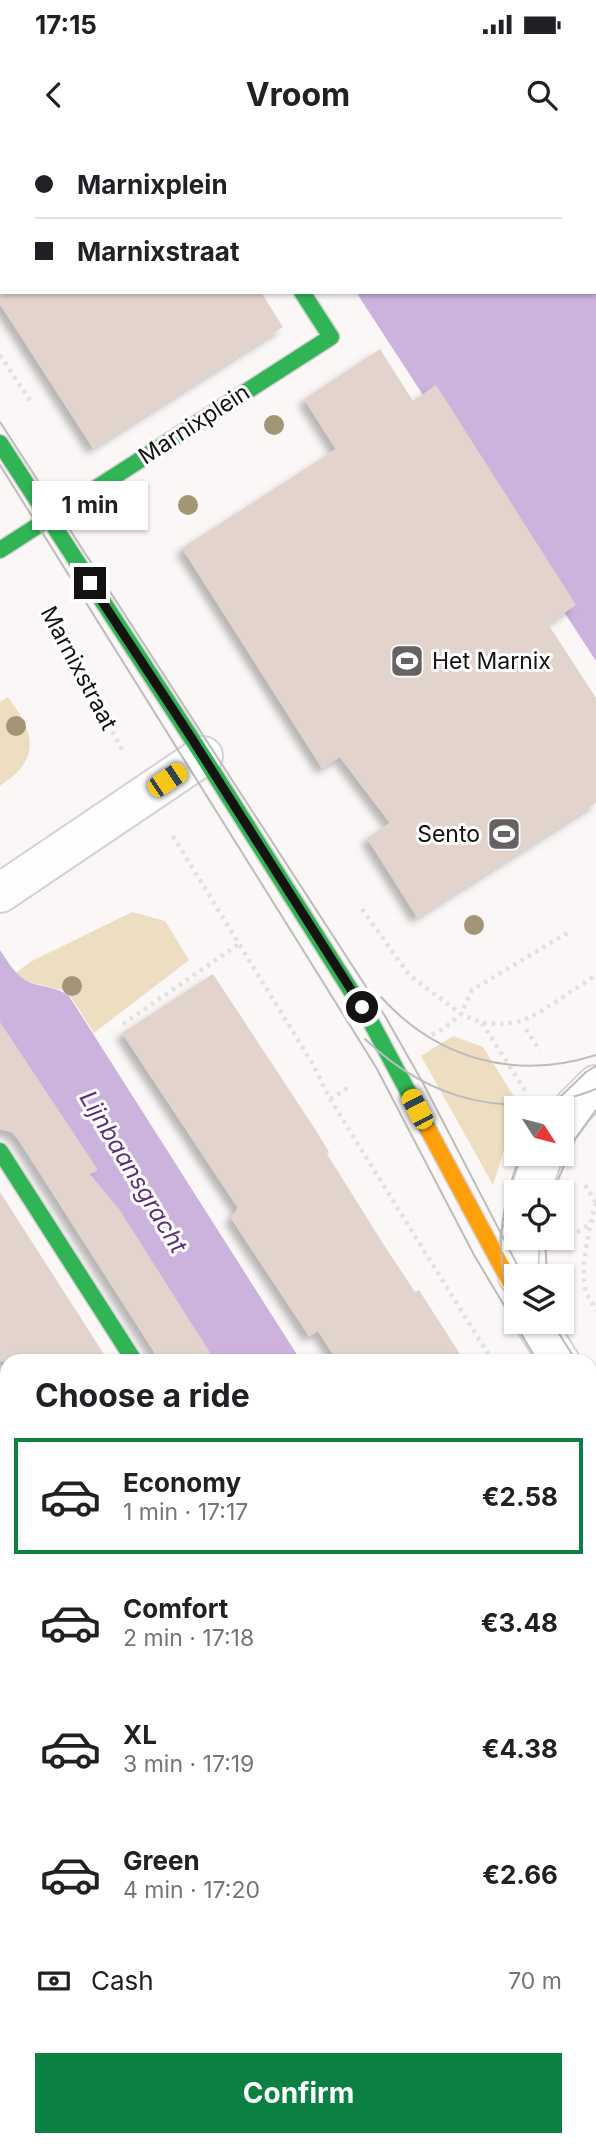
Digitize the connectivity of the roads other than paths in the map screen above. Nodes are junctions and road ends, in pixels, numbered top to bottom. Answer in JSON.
{"nodes":[{"id":1,"x":303,"y":294,"type":"edge"},
{"id":2,"x":0,"y":443,"type":"edge"},
{"id":3,"x":53,"y":515,"type":"junction"},
{"id":4,"x":0,"y":550,"type":"edge"},
{"id":5,"x":203,"y":756,"type":"junction"},
{"id":6,"x":0,"y":893,"type":"edge"},
{"id":7,"x":596,"y":1085,"type":"edge"},
{"id":8,"x":574,"y":1106,"type":"edge"},
{"id":9,"x":0,"y":1151,"type":"edge"},
{"id":10,"x":504,"y":1271,"type":"edge"},
{"id":11,"x":542,"y":1334,"type":"edge"},
{"id":12,"x":130,"y":1354,"type":"edge"},
{"id":13,"x":554,"y":1354,"type":"edge"}],
"edges":[{"from":1,"to":3,"type":"street","name":"Marnixplein"},
{"from":2,"to":3,"type":"street"},
{"from":3,"to":4,"type":"street","name":"Marnixplein"},
{"from":3,"to":5,"type":"street"},
{"from":5,"to":6,"type":"street"},
{"from":5,"to":10,"type":"street"},
{"from":7,"to":8,"type":"street"},
{"from":9,"to":12,"type":"street"},
{"from":11,"to":13,"type":"street"}]}
